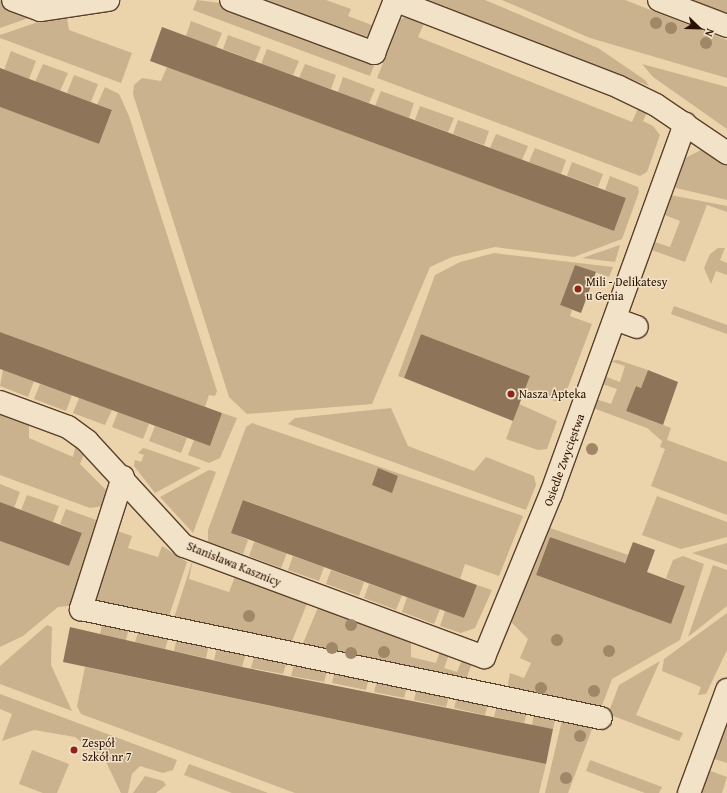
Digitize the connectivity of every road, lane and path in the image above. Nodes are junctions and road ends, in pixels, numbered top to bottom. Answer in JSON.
{"nodes":[{"id":1,"x":13,"y":0,"type":"edge"},
{"id":2,"x":108,"y":0,"type":"edge"},
{"id":3,"x":231,"y":0,"type":"edge"},
{"id":4,"x":394,"y":0,"type":"edge"},
{"id":5,"x":659,"y":0,"type":"edge"},
{"id":6,"x":727,"y":26,"type":"edge"},
{"id":7,"x":685,"y":124,"type":"junction"},
{"id":8,"x":727,"y":153,"type":"edge"},
{"id":9,"x":615,"y":318,"type":"junction"},
{"id":10,"x":637,"y":327,"type":"dead end"},
{"id":11,"x":0,"y":402,"type":"edge"},
{"id":12,"x":123,"y":477,"type":"junction"},
{"id":13,"x":484,"y":657,"type":"joint"},
{"id":14,"x":727,"y":690,"type":"edge"},
{"id":15,"x":601,"y":718,"type":"dead end"},
{"id":16,"x":689,"y":793,"type":"edge"}],
"edges":[{"from":1,"to":2,"type":"street"},
{"from":3,"to":4,"type":"street"},
{"from":4,"to":7,"type":"street"},
{"from":5,"to":6,"type":"street"},
{"from":7,"to":8,"type":"street"},
{"from":7,"to":9,"type":"street","name":"Osiedle Zwycięstwa"},
{"from":9,"to":10,"type":"street"},
{"from":9,"to":13,"type":"street","name":"Osiedle Zwycięstwa"},
{"from":11,"to":12,"type":"street","name":"Stanisława Kasznicy"},
{"from":12,"to":13,"type":"street","name":"Stanisława Kasznicy"},
{"from":12,"to":15,"type":"street"},
{"from":14,"to":16,"type":"street"}]}
